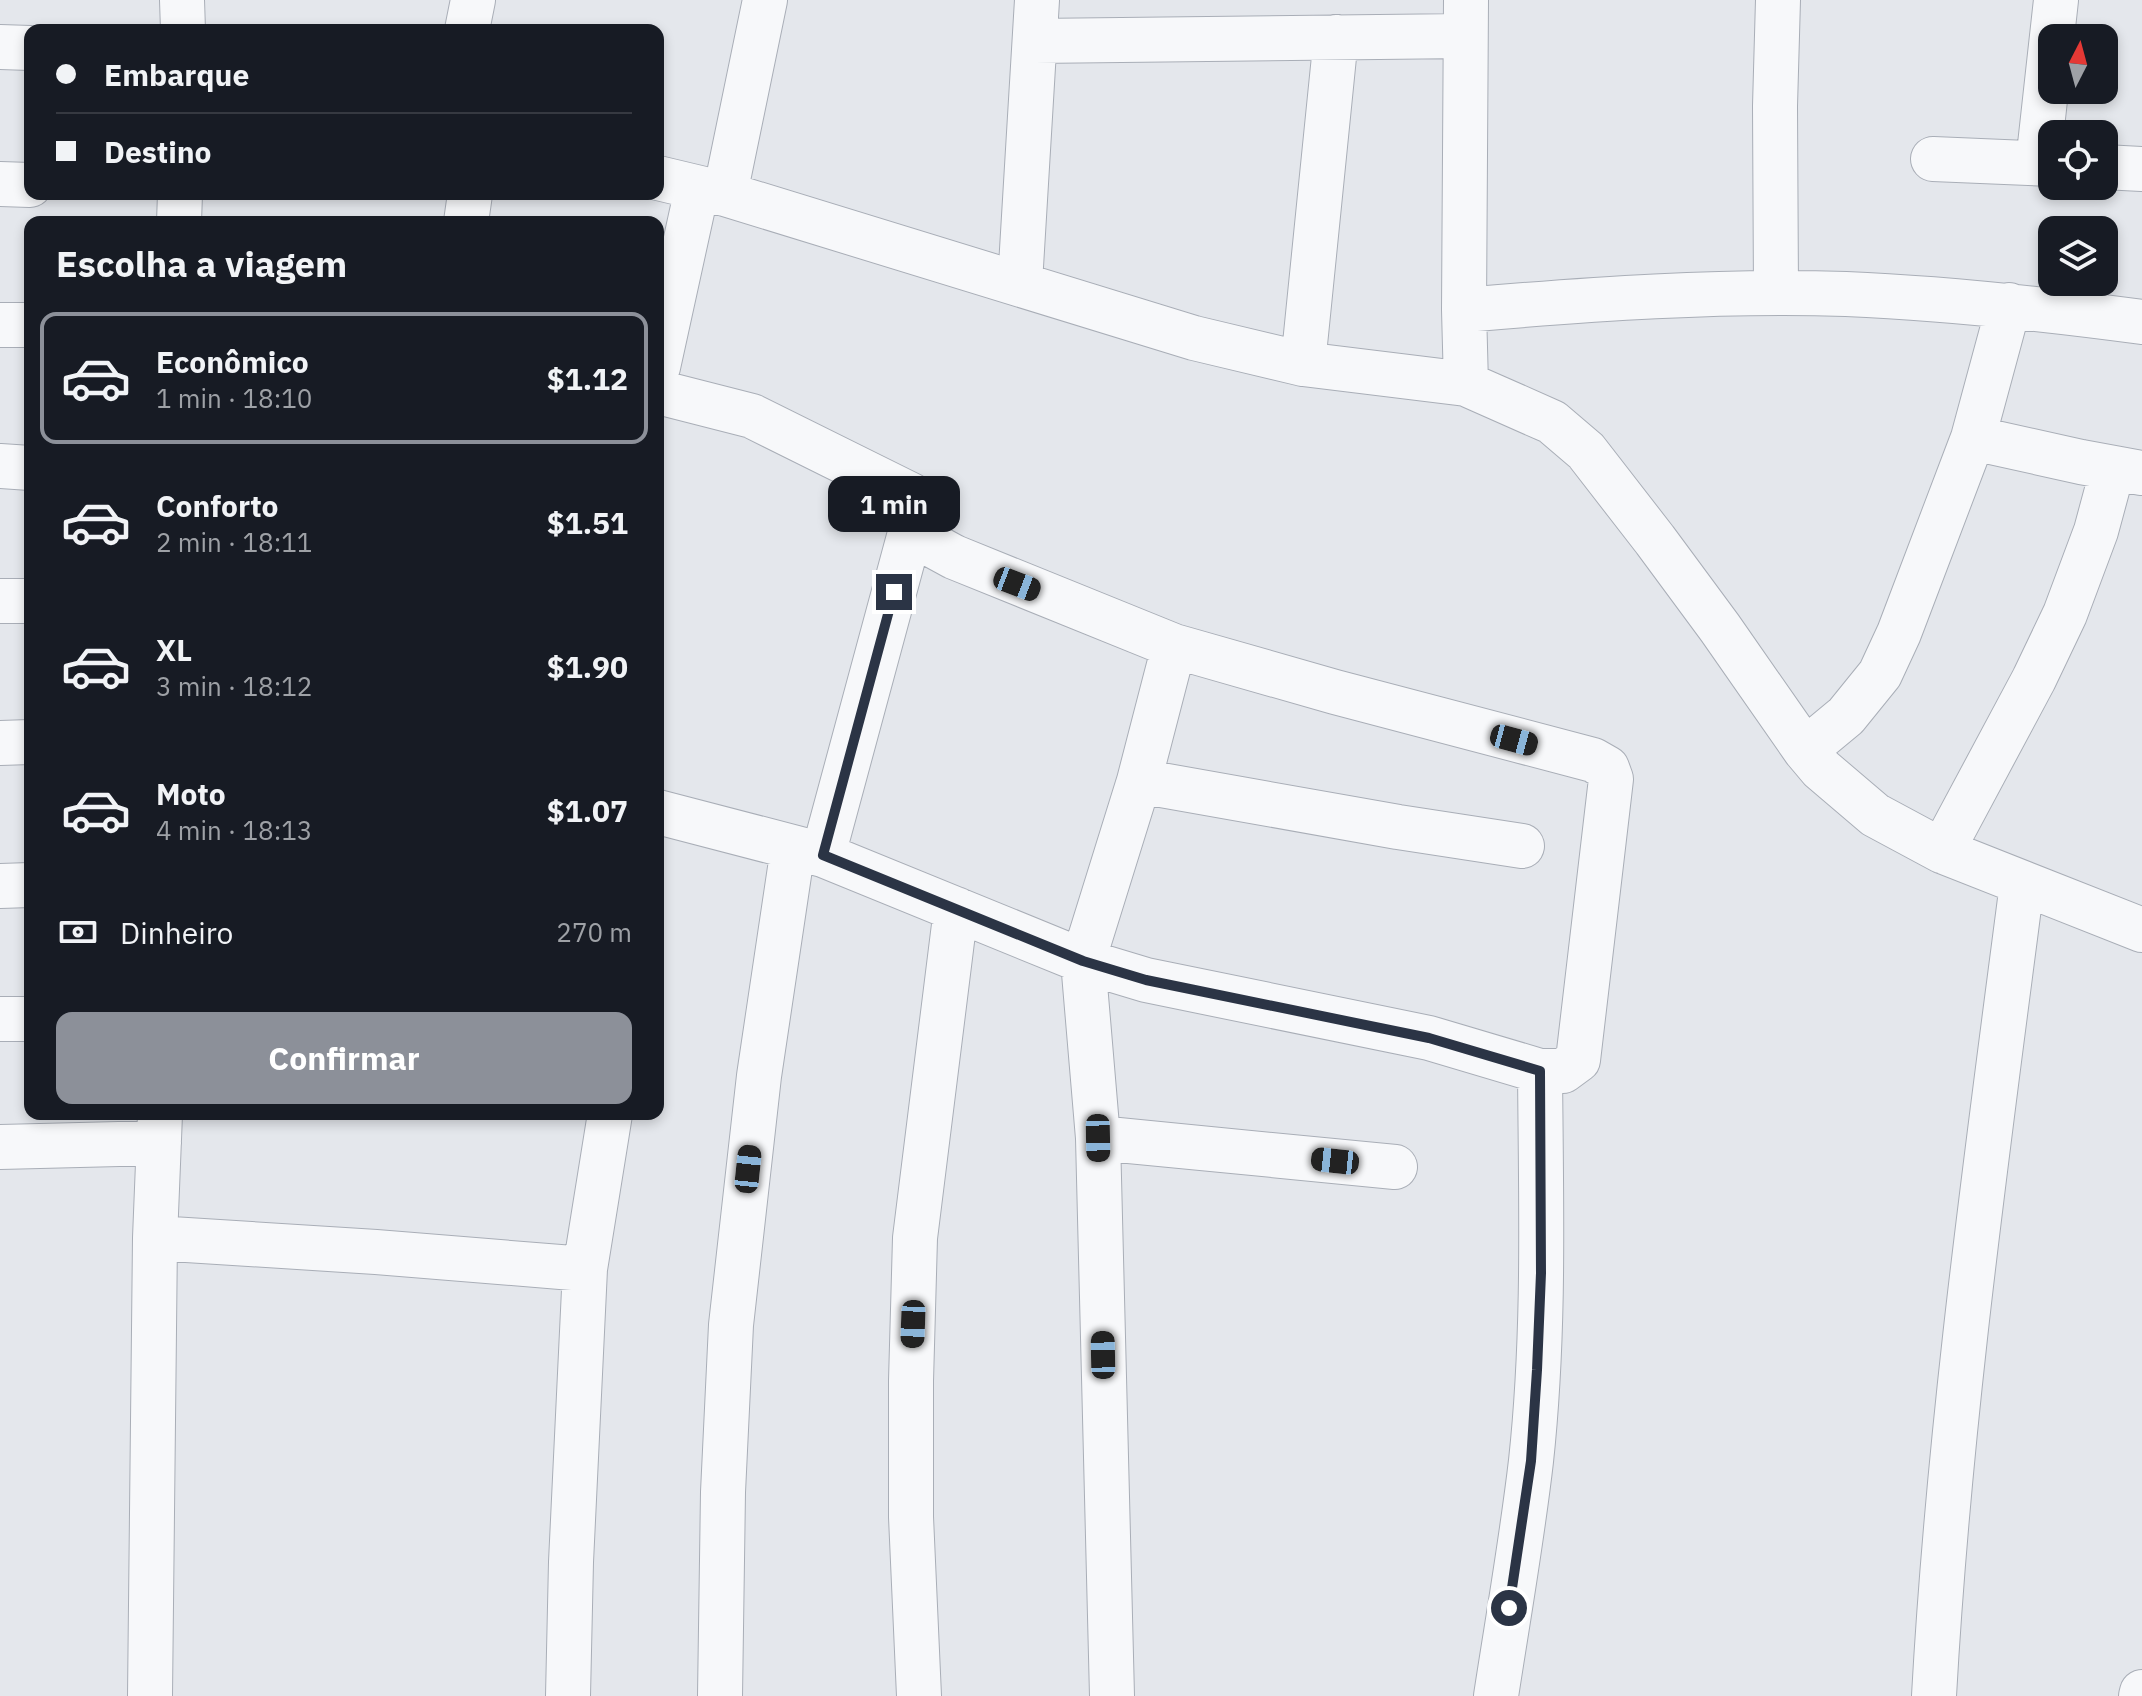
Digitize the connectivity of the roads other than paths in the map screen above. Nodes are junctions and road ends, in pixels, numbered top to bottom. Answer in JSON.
{"nodes":[{"id":1,"x":182,"y":0,"type":"edge"},
{"id":2,"x":473,"y":0,"type":"edge"},
{"id":3,"x":765,"y":0,"type":"edge"},
{"id":4,"x":1778,"y":0,"type":"edge"},
{"id":5,"x":2056,"y":0,"type":"edge"},
{"id":6,"x":1466,"y":18,"type":"edge"},
{"id":7,"x":1036,"y":20,"type":"edge"},
{"id":8,"x":183,"y":24,"type":"edge"},
{"id":9,"x":468,"y":24,"type":"edge"},
{"id":10,"x":1336,"y":37,"type":"junction"},
{"id":11,"x":0,"y":47,"type":"edge"},
{"id":12,"x":24,"y":48,"type":"edge"},
{"id":13,"x":2048,"y":120,"type":"edge"},
{"id":14,"x":1933,"y":159,"type":"dead end"},
{"id":15,"x":2038,"y":164,"type":"edge"},
{"id":16,"x":2118,"y":168,"type":"edge"},
{"id":17,"x":2142,"y":169,"type":"edge"},
{"id":18,"x":0,"y":184,"type":"edge"},
{"id":19,"x":24,"y":185,"type":"edge"},
{"id":20,"x":693,"y":187,"type":"edge"},
{"id":21,"x":1020,"y":283,"type":"junction"},
{"id":22,"x":1776,"y":293,"type":"junction"},
{"id":23,"x":2009,"y":305,"type":"junction"},
{"id":24,"x":1464,"y":310,"type":"junction"},
{"id":25,"x":2142,"y":322,"type":"edge"},
{"id":26,"x":0,"y":325,"type":"edge"},
{"id":27,"x":24,"y":325,"type":"edge"},
{"id":28,"x":664,"y":336,"type":"edge"},
{"id":29,"x":1303,"y":364,"type":"junction"},
{"id":30,"x":1466,"y":384,"type":"junction"},
{"id":31,"x":664,"y":394,"type":"edge"},
{"id":32,"x":1973,"y":438,"type":"junction"},
{"id":33,"x":0,"y":466,"type":"edge"},
{"id":34,"x":24,"y":468,"type":"edge"},
{"id":35,"x":2128,"y":471,"type":"edge"},
{"id":36,"x":910,"y":533,"type":"junction"},
{"id":37,"x":0,"y":601,"type":"edge"},
{"id":38,"x":24,"y":601,"type":"edge"},
{"id":39,"x":1174,"y":646,"type":"junction"},
{"id":40,"x":24,"y":742,"type":"edge"},
{"id":41,"x":0,"y":743,"type":"edge"},
{"id":42,"x":1805,"y":750,"type":"junction"},
{"id":43,"x":1139,"y":781,"type":"junction"},
{"id":44,"x":664,"y":823,"type":"edge"},
{"id":45,"x":1522,"y":846,"type":"dead end"},
{"id":46,"x":1942,"y":851,"type":"junction"},
{"id":47,"x":808,"y":852,"type":"junction"},
{"id":48,"x":2022,"y":884,"type":"junction"},
{"id":49,"x":24,"y":885,"type":"edge"},
{"id":50,"x":0,"y":886,"type":"edge"},
{"id":51,"x":956,"y":909,"type":"junction"},
{"id":52,"x":2142,"y":930,"type":"edge"},
{"id":53,"x":1083,"y":961,"type":"junction"},
{"id":54,"x":0,"y":1019,"type":"edge"},
{"id":55,"x":24,"y":1019,"type":"edge"},
{"id":56,"x":1540,"y":1071,"type":"junction"},
{"id":57,"x":609,"y":1120,"type":"edge"},
{"id":58,"x":159,"y":1129,"type":"edge"},
{"id":59,"x":1098,"y":1138,"type":"junction"},
{"id":60,"x":0,"y":1147,"type":"edge"},
{"id":61,"x":1395,"y":1167,"type":"dead end"},
{"id":62,"x":155,"y":1238,"type":"junction"},
{"id":63,"x":585,"y":1269,"type":"junction"},
{"id":64,"x":150,"y":1696,"type":"edge"},
{"id":65,"x":568,"y":1696,"type":"edge"},
{"id":66,"x":720,"y":1696,"type":"edge"},
{"id":67,"x":919,"y":1696,"type":"edge"},
{"id":68,"x":1112,"y":1696,"type":"edge"},
{"id":69,"x":1496,"y":1696,"type":"edge"},
{"id":70,"x":1934,"y":1696,"type":"edge"}],
"edges":[{"from":1,"to":8,"type":"street"},
{"from":2,"to":9,"type":"street"},
{"from":3,"to":20,"type":"street"},
{"from":4,"to":22,"type":"street"},
{"from":5,"to":13,"type":"street"},
{"from":6,"to":10,"type":"street"},
{"from":6,"to":24,"type":"street"},
{"from":7,"to":10,"type":"street"},
{"from":7,"to":21,"type":"street"},
{"from":10,"to":29,"type":"street"},
{"from":11,"to":12,"type":"street"},
{"from":14,"to":15,"type":"street"},
{"from":16,"to":17,"type":"street"},
{"from":18,"to":19,"type":"street"},
{"from":20,"to":21,"type":"street"},
{"from":20,"to":28,"type":"street"},
{"from":21,"to":29,"type":"street"},
{"from":22,"to":23,"type":"street"},
{"from":22,"to":24,"type":"street"},
{"from":23,"to":25,"type":"street"},
{"from":23,"to":32,"type":"street"},
{"from":24,"to":30,"type":"street"},
{"from":26,"to":27,"type":"street"},
{"from":29,"to":30,"type":"street"},
{"from":30,"to":42,"type":"street"},
{"from":31,"to":36,"type":"street"},
{"from":32,"to":35,"type":"street"},
{"from":32,"to":42,"type":"street"},
{"from":33,"to":34,"type":"street"},
{"from":35,"to":46,"type":"street"},
{"from":36,"to":39,"type":"street"},
{"from":36,"to":47,"type":"street"},
{"from":37,"to":38,"type":"street"},
{"from":39,"to":43,"type":"street"},
{"from":39,"to":56,"type":"street"},
{"from":40,"to":41,"type":"street"},
{"from":42,"to":46,"type":"street"},
{"from":43,"to":45,"type":"street"},
{"from":43,"to":53,"type":"street"},
{"from":44,"to":47,"type":"street"},
{"from":46,"to":48,"type":"street"},
{"from":47,"to":51,"type":"street"},
{"from":47,"to":66,"type":"street"},
{"from":48,"to":52,"type":"street"},
{"from":48,"to":70,"type":"street"},
{"from":49,"to":50,"type":"street"},
{"from":51,"to":53,"type":"street"},
{"from":51,"to":67,"type":"street"},
{"from":53,"to":56,"type":"street"},
{"from":53,"to":59,"type":"street"},
{"from":54,"to":55,"type":"street"},
{"from":56,"to":69,"type":"street"},
{"from":57,"to":63,"type":"street"},
{"from":58,"to":60,"type":"street"},
{"from":58,"to":62,"type":"street"},
{"from":59,"to":61,"type":"street"},
{"from":59,"to":68,"type":"street"},
{"from":62,"to":63,"type":"street"},
{"from":62,"to":64,"type":"street"},
{"from":63,"to":65,"type":"street"}]}
